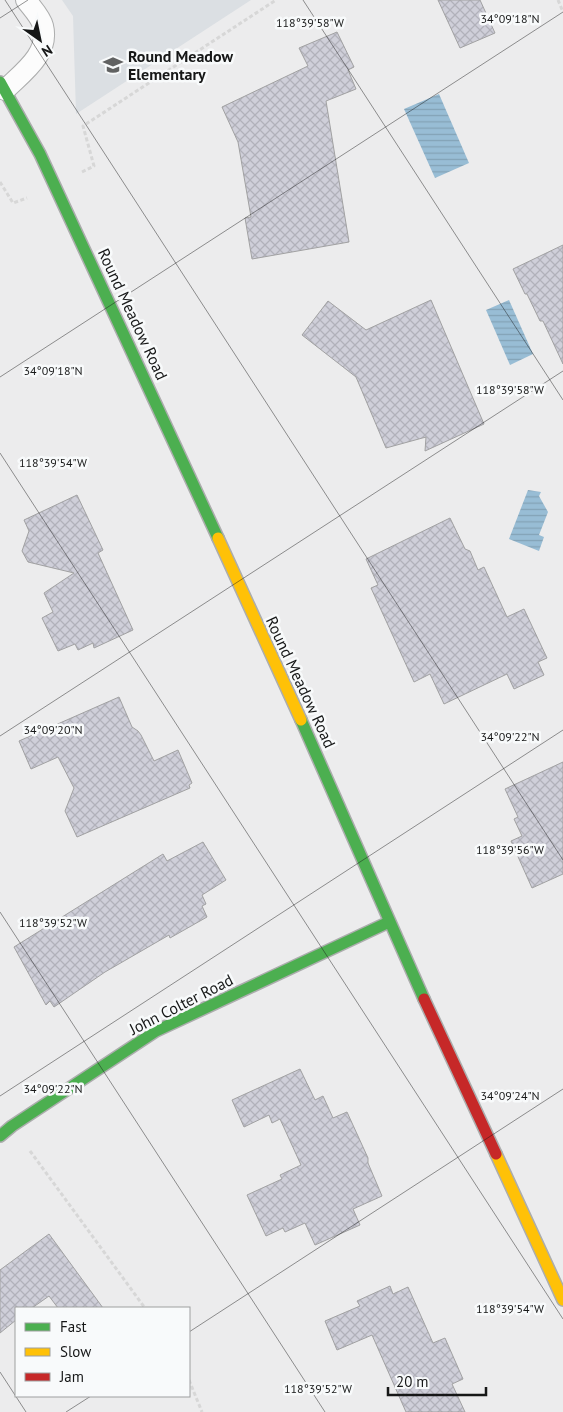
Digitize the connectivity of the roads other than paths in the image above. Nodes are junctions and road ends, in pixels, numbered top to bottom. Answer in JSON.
{"nodes":[{"id":1,"x":26,"y":0,"type":"edge"},
{"id":2,"x":3,"y":86,"type":"edge"},
{"id":3,"x":389,"y":922,"type":"junction"},
{"id":4,"x":0,"y":1136,"type":"edge"},
{"id":5,"x":563,"y":1300,"type":"edge"}],
"edges":[{"from":1,"to":2,"type":"lane"},
{"from":2,"to":3,"type":"street","name":"Round Meadow Road"},
{"from":3,"to":4,"type":"street","name":"John Colter Road"},
{"from":3,"to":5,"type":"street","name":"Round Meadow Road"}]}
